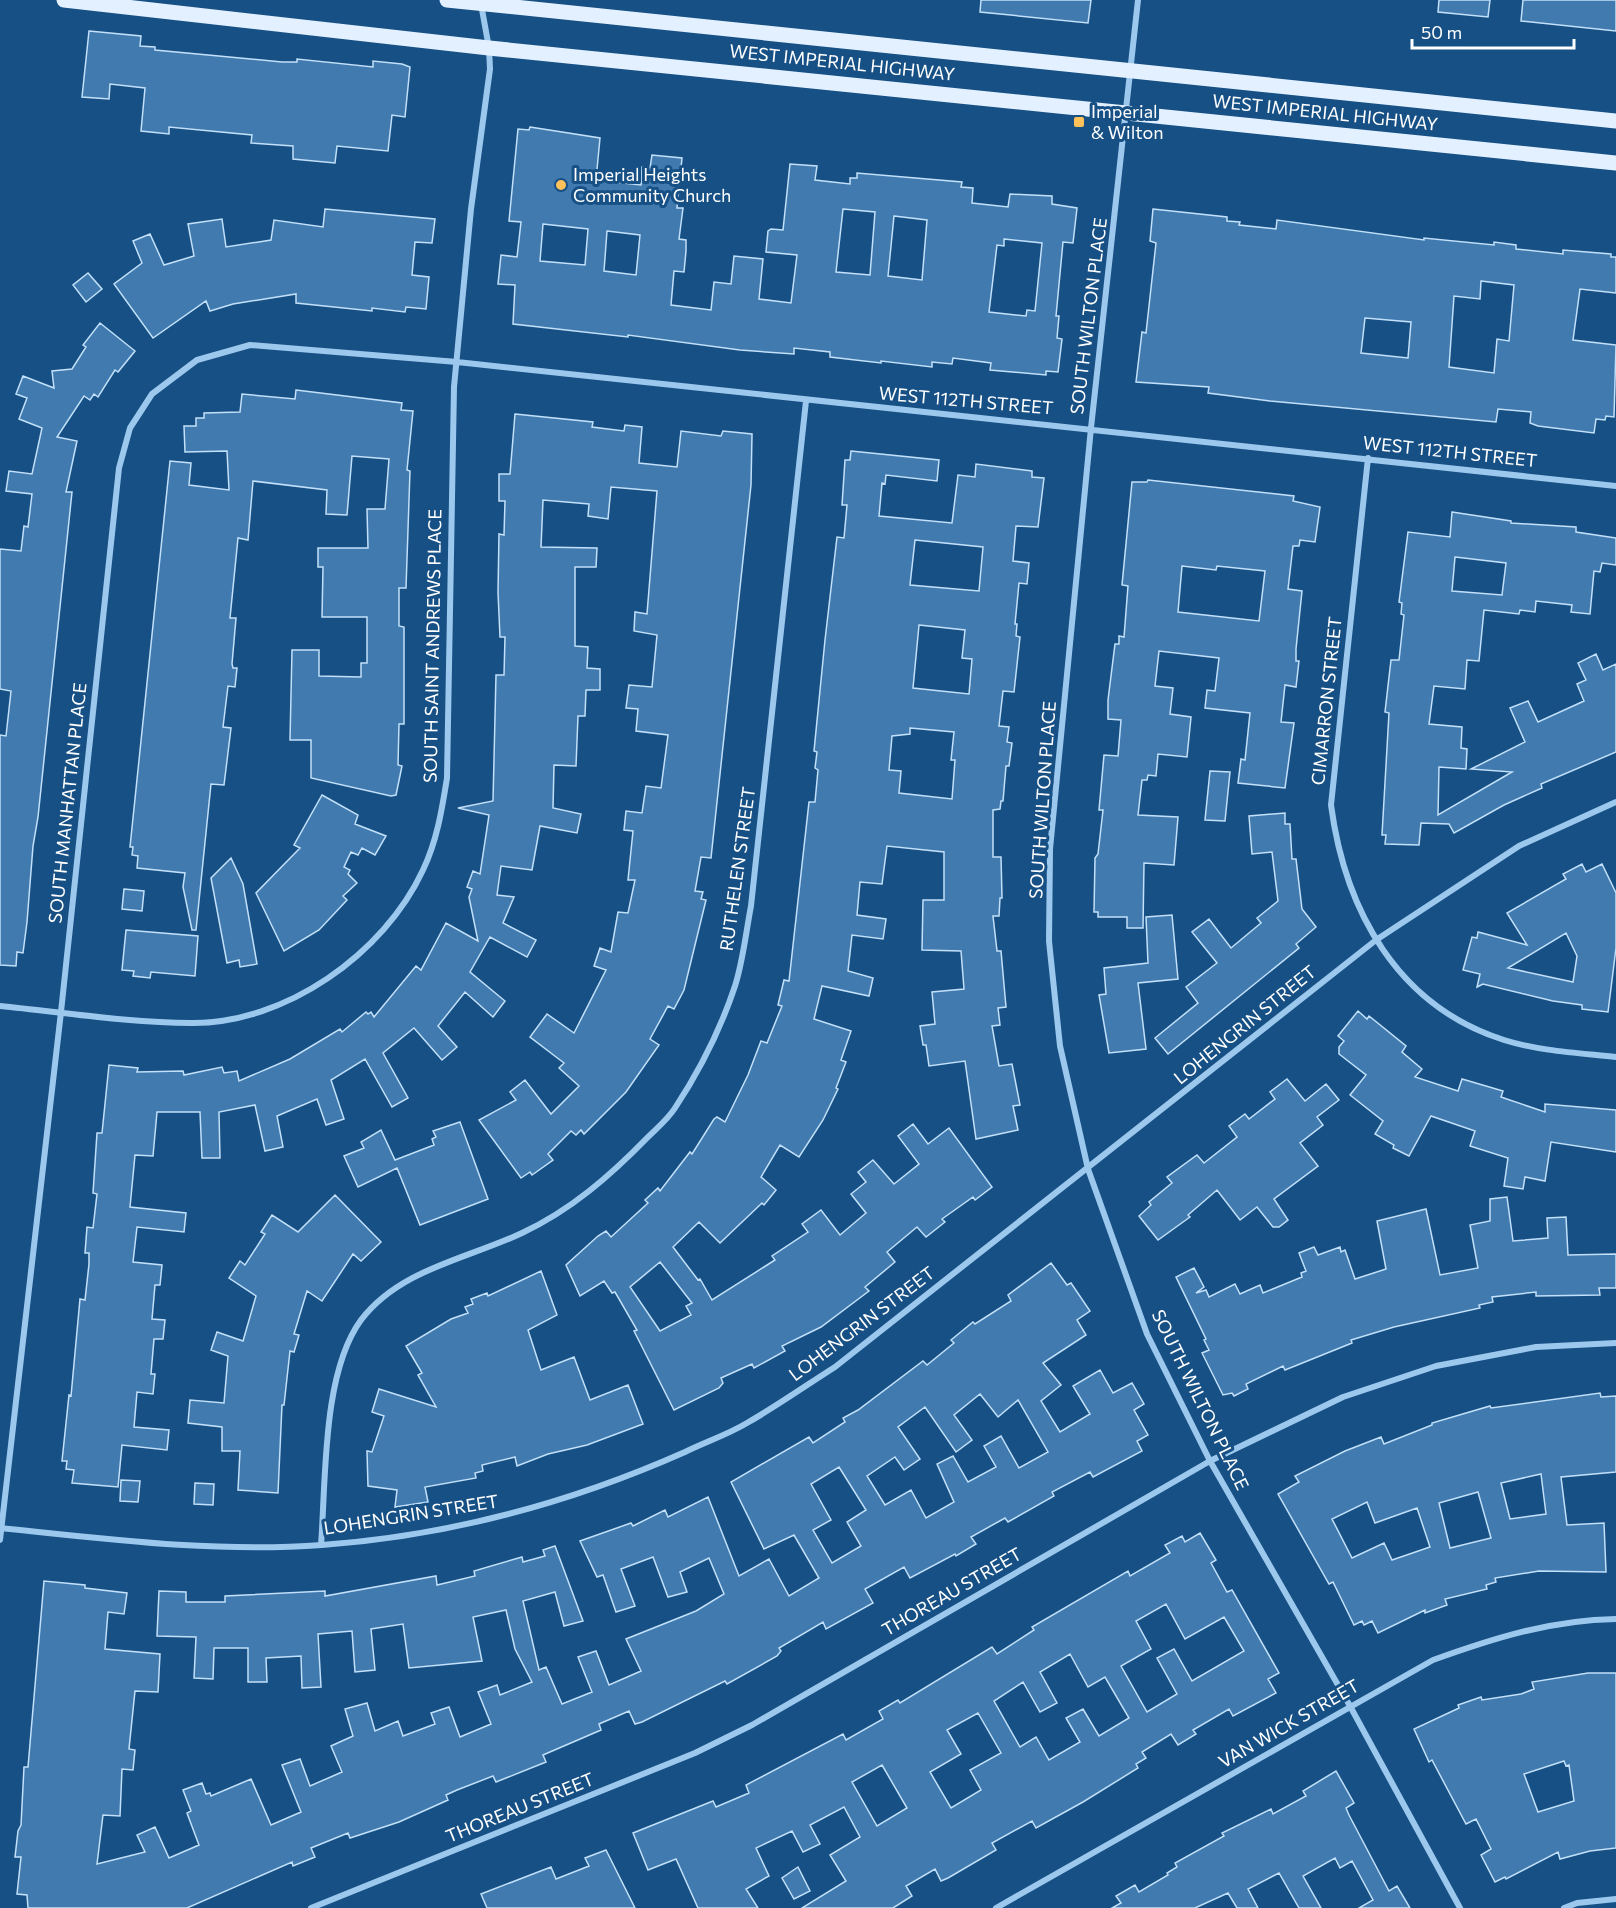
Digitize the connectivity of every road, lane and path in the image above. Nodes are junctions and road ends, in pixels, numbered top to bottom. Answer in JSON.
{"nodes":[{"id":1,"x":64,"y":0,"type":"edge"},
{"id":2,"x":447,"y":0,"type":"edge"},
{"id":3,"x":1138,"y":0,"type":"edge"},
{"id":4,"x":481,"y":2,"type":"edge"},
{"id":5,"x":489,"y":48,"type":"junction"},
{"id":6,"x":1131,"y":72,"type":"junction"},
{"id":7,"x":1127,"y":112,"type":"junction"},
{"id":8,"x":1616,"y":121,"type":"edge"},
{"id":9,"x":1616,"y":163,"type":"edge"},
{"id":10,"x":457,"y":362,"type":"junction"},
{"id":11,"x":806,"y":401,"type":"junction"},
{"id":12,"x":1091,"y":428,"type":"junction"},
{"id":13,"x":1368,"y":458,"type":"junction"},
{"id":14,"x":1616,"y":486,"type":"edge"},
{"id":15,"x":1616,"y":802,"type":"edge"},
{"id":16,"x":1376,"y":940,"type":"junction"},
{"id":17,"x":0,"y":1006,"type":"edge"},
{"id":18,"x":61,"y":1012,"type":"junction"},
{"id":19,"x":1616,"y":1057,"type":"edge"},
{"id":20,"x":1088,"y":1169,"type":"junction"},
{"id":21,"x":1616,"y":1343,"type":"edge"},
{"id":22,"x":1210,"y":1461,"type":"junction"},
{"id":23,"x":1,"y":1528,"type":"edge"},
{"id":24,"x":0,"y":1540,"type":"edge"},
{"id":25,"x":321,"y":1545,"type":"junction"},
{"id":26,"x":1616,"y":1620,"type":"edge"},
{"id":27,"x":1350,"y":1706,"type":"junction"},
{"id":28,"x":1616,"y":1899,"type":"edge"},
{"id":29,"x":311,"y":1908,"type":"edge"},
{"id":30,"x":996,"y":1908,"type":"edge"},
{"id":31,"x":1460,"y":1908,"type":"edge"},
{"id":32,"x":1564,"y":1908,"type":"edge"}],
"edges":[{"from":1,"to":5,"type":"main road","name":"WEST IMPERIAL HIGHWAY"},
{"from":2,"to":4,"type":"main road","name":"WEST IMPERIAL HIGHWAY"},
{"from":3,"to":6,"type":"street","name":"SOUTH WILTON PLACE"},
{"from":4,"to":5,"type":"street","name":"SOUTH SAINT ANDREWS PLACE"},
{"from":4,"to":6,"type":"main road","name":"WEST IMPERIAL HIGHWAY"},
{"from":5,"to":7,"type":"main road","name":"WEST IMPERIAL HIGHWAY"},
{"from":5,"to":10,"type":"street","name":"SOUTH SAINT ANDREWS PLACE"},
{"from":6,"to":7,"type":"street","name":"SOUTH WILTON PLACE"},
{"from":6,"to":8,"type":"main road","name":"WEST IMPERIAL HIGHWAY"},
{"from":7,"to":9,"type":"main road","name":"WEST IMPERIAL HIGHWAY"},
{"from":7,"to":12,"type":"street","name":"SOUTH WILTON PLACE"},
{"from":10,"to":11,"type":"street","name":"WEST 112TH STREET"},
{"from":10,"to":18,"type":"street","name":"SOUTH SAINT ANDREWS PLACE"},
{"from":10,"to":18,"type":"street","name":"SOUTH MANHATTAN PLACE"},
{"from":11,"to":12,"type":"street","name":"WEST 112TH STREET"},
{"from":11,"to":25,"type":"street","name":"RUTHELEN STREET"},
{"from":12,"to":13,"type":"street","name":"WEST 112TH STREET"},
{"from":12,"to":20,"type":"street","name":"SOUTH WILTON PLACE"},
{"from":13,"to":14,"type":"street","name":"WEST 112TH STREET"},
{"from":13,"to":16,"type":"street","name":"CIMARRON STREET"},
{"from":15,"to":16,"type":"street","name":"LOHENGRIN STREET"},
{"from":16,"to":19,"type":"street","name":"CIMARRON STREET"},
{"from":16,"to":20,"type":"street","name":"LOHENGRIN STREET"},
{"from":17,"to":18,"type":"street","name":"SOUTH SAINT ANDREWS PLACE"},
{"from":18,"to":23,"type":"street","name":"SOUTH MANHATTAN PLACE"},
{"from":20,"to":22,"type":"street","name":"SOUTH WILTON PLACE"},
{"from":20,"to":25,"type":"street","name":"LOHENGRIN STREET"},
{"from":21,"to":22,"type":"street","name":"THOREAU STREET"},
{"from":22,"to":27,"type":"street","name":"SOUTH WILTON PLACE"},
{"from":22,"to":29,"type":"street","name":"THOREAU STREET"},
{"from":23,"to":24,"type":"street","name":"SOUTH MANHATTAN PLACE"},
{"from":23,"to":25,"type":"street","name":"LOHENGRIN STREET"},
{"from":26,"to":27,"type":"street","name":"VAN WICK STREET"},
{"from":27,"to":30,"type":"street","name":"VAN WICK STREET"},
{"from":27,"to":31,"type":"street","name":"SOUTH WILTON PLACE"},
{"from":28,"to":32,"type":"street"}]}
